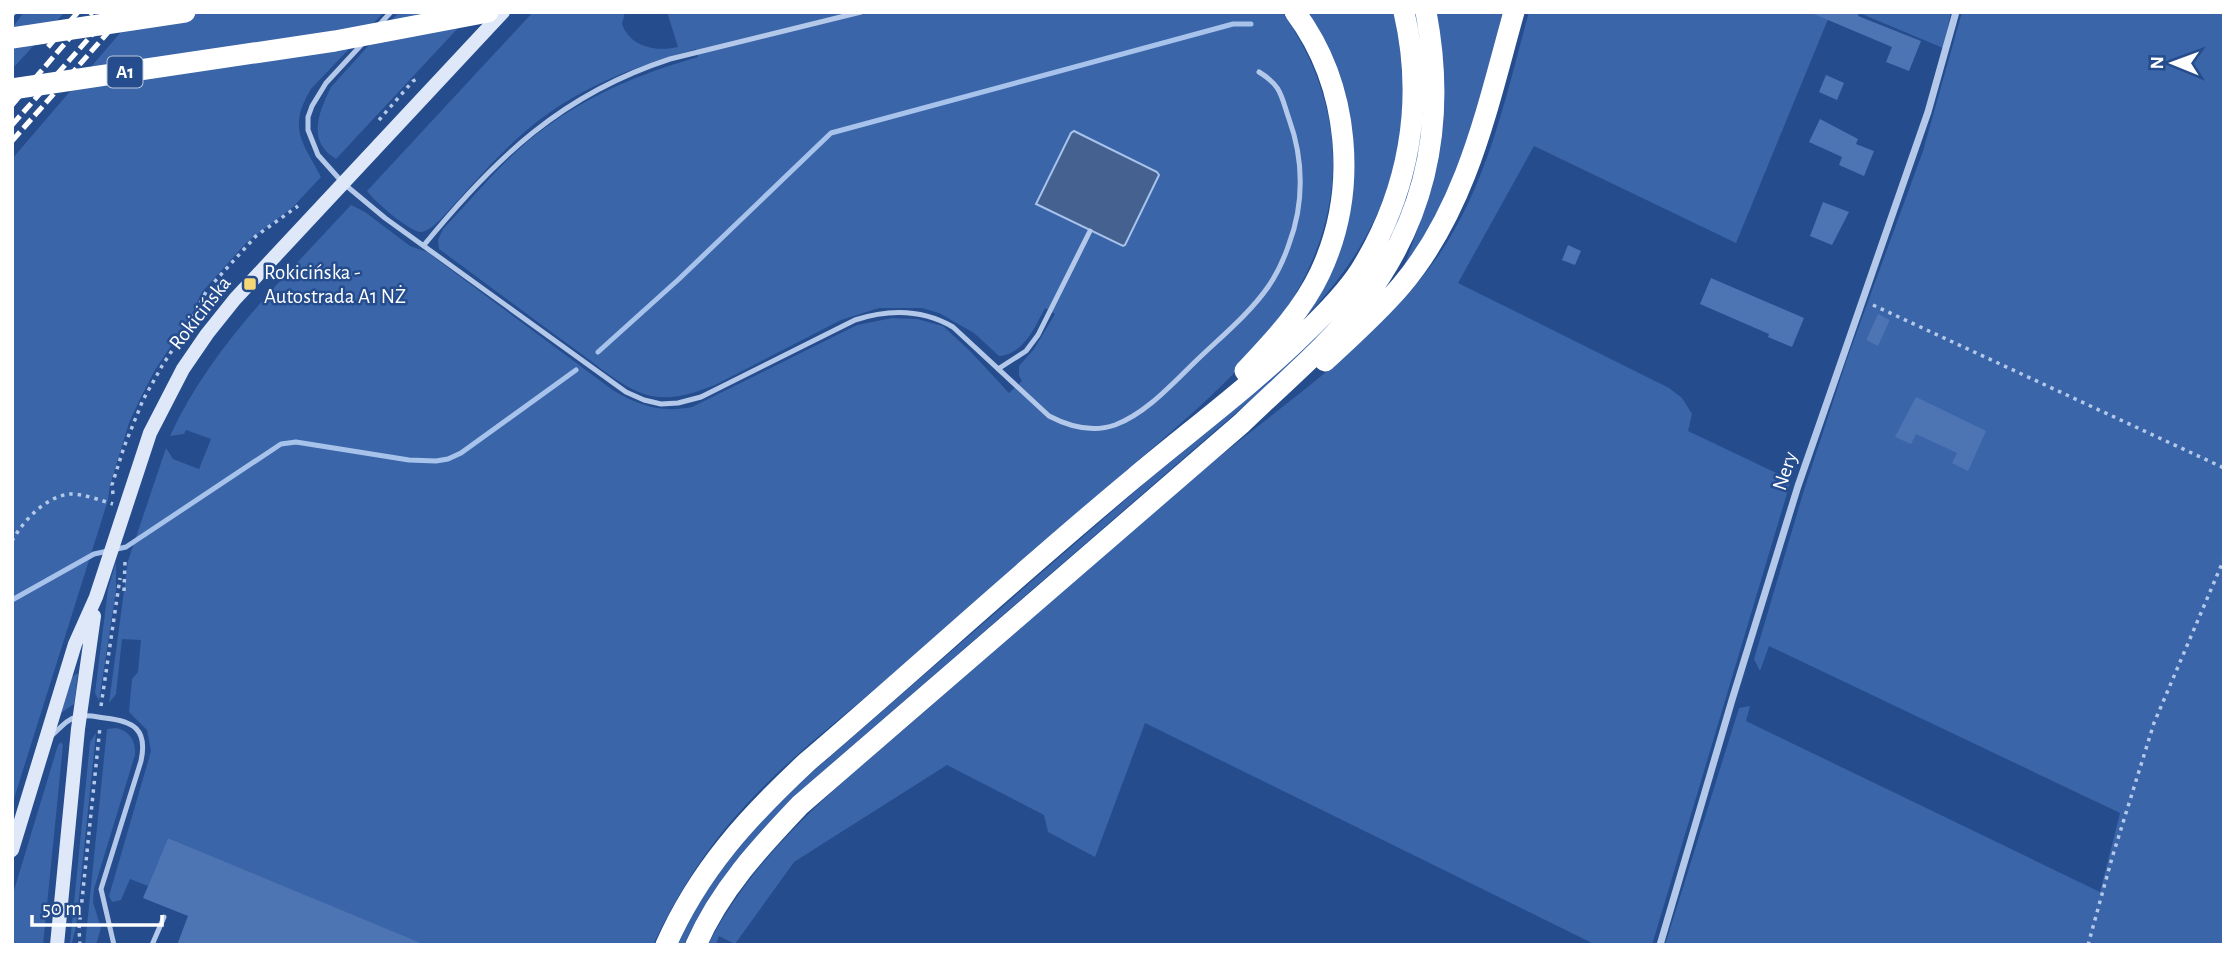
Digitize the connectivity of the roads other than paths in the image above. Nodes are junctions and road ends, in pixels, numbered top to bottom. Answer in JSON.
{"nodes":[{"id":1,"x":185,"y":12,"type":"edge"},
{"id":2,"x":391,"y":12,"type":"edge"},
{"id":3,"x":488,"y":12,"type":"edge"},
{"id":4,"x":503,"y":12,"type":"edge"},
{"id":5,"x":861,"y":12,"type":"edge"},
{"id":6,"x":1295,"y":12,"type":"edge"},
{"id":7,"x":1404,"y":12,"type":"edge"},
{"id":8,"x":1426,"y":12,"type":"edge"},
{"id":9,"x":1514,"y":12,"type":"edge"},
{"id":10,"x":1956,"y":12,"type":"edge"},
{"id":11,"x":12,"y":38,"type":"edge"},
{"id":12,"x":1259,"y":72,"type":"dead end"},
{"id":13,"x":12,"y":89,"type":"edge"},
{"id":14,"x":343,"y":183,"type":"junction"},
{"id":15,"x":1090,"y":231,"type":"dead end"},
{"id":16,"x":424,"y":245,"type":"junction"},
{"id":17,"x":998,"y":369,"type":"junction"},
{"id":18,"x":1241,"y":423,"type":"junction"},
{"id":19,"x":1132,"y":479,"type":"junction"},
{"id":20,"x":96,"y":597,"type":"junction"},
{"id":21,"x":80,"y":716,"type":"junction"},
{"id":22,"x":46,"y":741,"type":"junction"},
{"id":23,"x":12,"y":850,"type":"edge"},
{"id":24,"x":164,"y":917,"type":"dead end"},
{"id":25,"x":57,"y":945,"type":"edge"},
{"id":26,"x":114,"y":945,"type":"edge"},
{"id":27,"x":152,"y":945,"type":"edge"},
{"id":28,"x":666,"y":945,"type":"edge"},
{"id":29,"x":696,"y":945,"type":"edge"},
{"id":30,"x":1660,"y":945,"type":"edge"}],
"edges":[{"from":1,"to":11,"type":"highway"},
{"from":2,"to":14,"type":"lane"},
{"from":3,"to":13,"type":"highway","number":"A1"},
{"from":4,"to":14,"type":"main road","name":"Rokicińska"},
{"from":5,"to":16,"type":"lane"},
{"from":6,"to":19,"type":"highway"},
{"from":7,"to":19,"type":"highway"},
{"from":8,"to":18,"type":"highway"},
{"from":9,"to":18,"type":"highway"},
{"from":10,"to":30,"type":"street","name":"Nery"},
{"from":12,"to":17,"type":"lane"},
{"from":14,"to":16,"type":"lane"},
{"from":14,"to":20,"type":"main road","name":"Rokicińska"},
{"from":15,"to":17,"type":"lane"},
{"from":16,"to":17,"type":"lane"},
{"from":18,"to":29,"type":"highway"},
{"from":19,"to":28,"type":"highway"},
{"from":20,"to":21,"type":"main road","name":"Rokicińska"},
{"from":20,"to":22,"type":"main road","name":"Rokicińska"},
{"from":21,"to":22,"type":"lane"},
{"from":21,"to":25,"type":"main road","name":"Rokicińska"},
{"from":21,"to":26,"type":"lane"},
{"from":22,"to":23,"type":"main road","name":"Rokicińska"},
{"from":24,"to":27,"type":"lane"}]}
